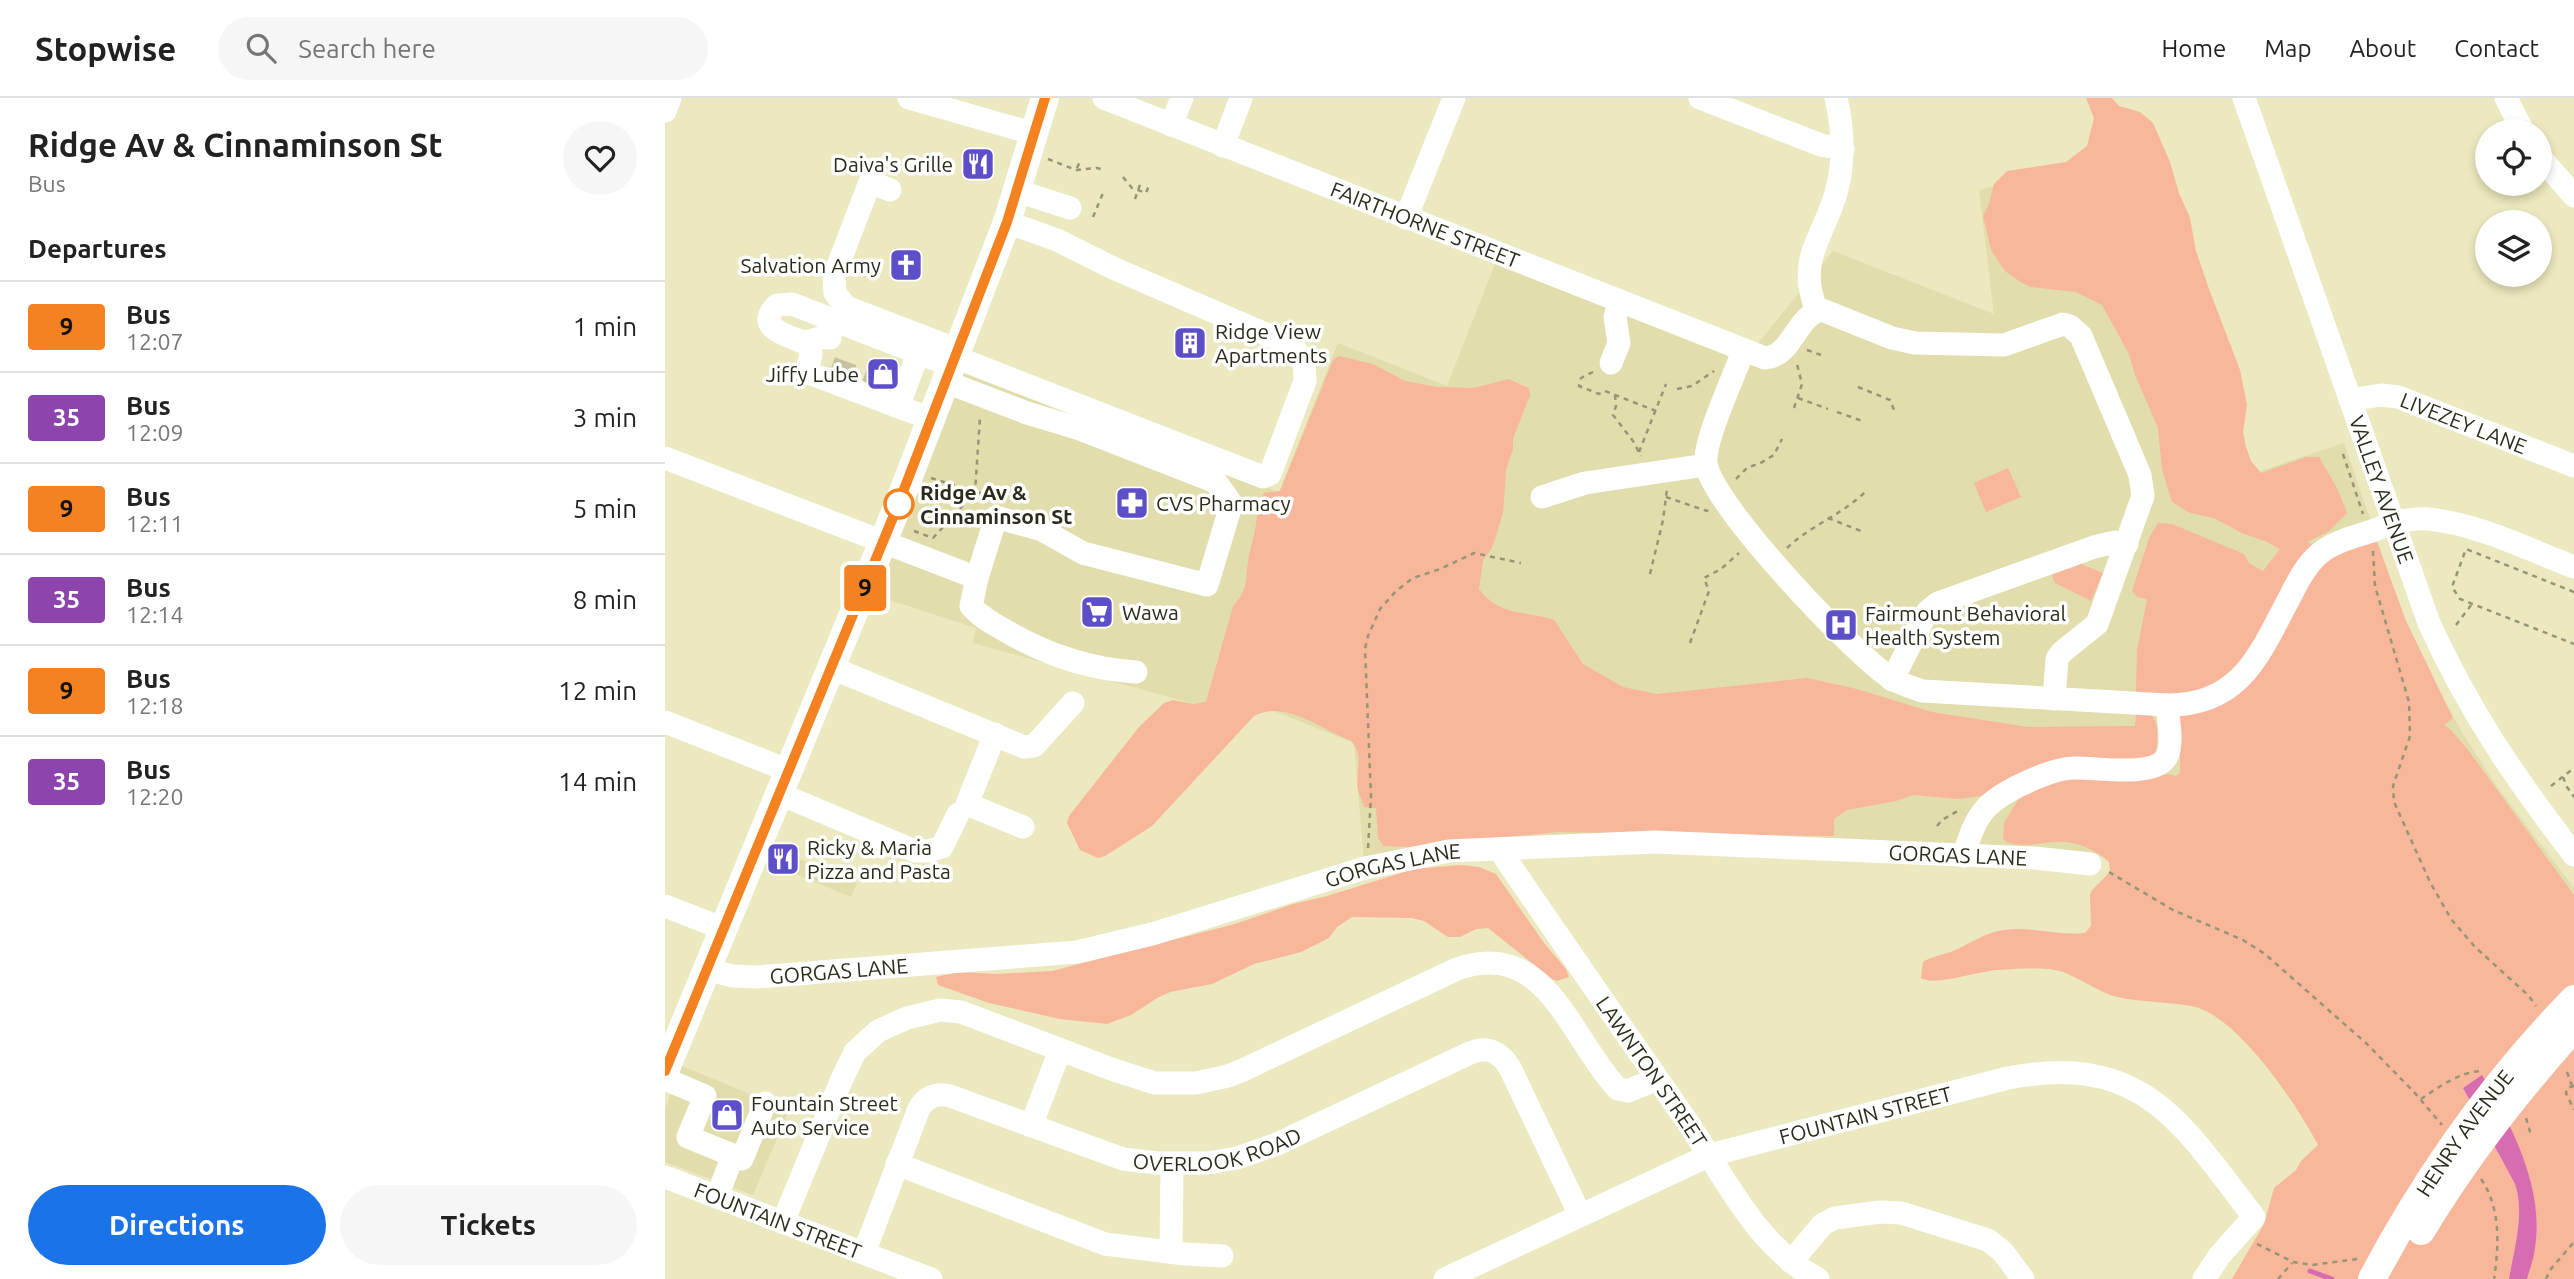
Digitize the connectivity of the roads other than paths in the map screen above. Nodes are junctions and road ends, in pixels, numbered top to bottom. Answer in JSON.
{"nodes":[{"id":1,"x":670,"y":98,"type":"edge"},
{"id":2,"x":909,"y":98,"type":"edge"},
{"id":3,"x":1045,"y":98,"type":"edge"},
{"id":4,"x":1104,"y":98,"type":"edge"},
{"id":5,"x":1182,"y":98,"type":"edge"},
{"id":6,"x":1241,"y":98,"type":"edge"},
{"id":7,"x":1454,"y":98,"type":"edge"},
{"id":8,"x":1700,"y":98,"type":"edge"},
{"id":9,"x":1836,"y":98,"type":"edge"},
{"id":10,"x":2244,"y":98,"type":"edge"},
{"id":11,"x":2506,"y":98,"type":"edge"},
{"id":12,"x":665,"y":111,"type":"edge"},
{"id":13,"x":2517,"y":119,"type":"edge"},
{"id":14,"x":1171,"y":125,"type":"junction"},
{"id":15,"x":1040,"y":146,"type":"junction"},
{"id":16,"x":1223,"y":146,"type":"junction"},
{"id":17,"x":1843,"y":149,"type":"junction"},
{"id":18,"x":2552,"y":171,"type":"edge"},
{"id":19,"x":890,"y":190,"type":"dead end"},
{"id":20,"x":1017,"y":191,"type":"junction"},
{"id":21,"x":2574,"y":197,"type":"edge"},
{"id":22,"x":1070,"y":208,"type":"dead end"},
{"id":23,"x":1406,"y":218,"type":"junction"},
{"id":24,"x":1007,"y":222,"type":"junction"},
{"id":25,"x":1619,"y":302,"type":"junction"},
{"id":26,"x":1817,"y":311,"type":"junction"},
{"id":27,"x":830,"y":338,"type":"dead end"},
{"id":28,"x":1743,"y":351,"type":"junction"},
{"id":29,"x":918,"y":354,"type":"junction"},
{"id":30,"x":816,"y":357,"type":"junction"},
{"id":31,"x":953,"y":364,"type":"junction"},
{"id":32,"x":1605,"y":366,"type":"road end"},
{"id":33,"x":897,"y":397,"type":"junction"},
{"id":34,"x":2350,"y":400,"type":"junction"},
{"id":35,"x":931,"y":419,"type":"junction"},
{"id":36,"x":665,"y":458,"type":"edge"},
{"id":37,"x":1706,"y":465,"type":"junction"},
{"id":38,"x":2574,"y":466,"type":"edge"},
{"id":39,"x":1542,"y":497,"type":"dead end"},
{"id":40,"x":2392,"y":523,"type":"junction"},
{"id":41,"x":883,"y":542,"type":"junction"},
{"id":42,"x":2127,"y":544,"type":"junction"},
{"id":43,"x":2574,"y":567,"type":"edge"},
{"id":44,"x":977,"y":578,"type":"junction"},
{"id":45,"x":832,"y":668,"type":"junction"},
{"id":46,"x":1136,"y":672,"type":"dead end"},
{"id":47,"x":1892,"y":680,"type":"junction"},
{"id":48,"x":2054,"y":699,"type":"junction"},
{"id":49,"x":1073,"y":704,"type":"dead end"},
{"id":50,"x":2167,"y":705,"type":"junction"},
{"id":51,"x":665,"y":722,"type":"edge"},
{"id":52,"x":995,"y":734,"type":"junction"},
{"id":53,"x":785,"y":782,"type":"junction"},
{"id":54,"x":958,"y":814,"type":"dead end"},
{"id":55,"x":1023,"y":827,"type":"dead end"},
{"id":56,"x":1499,"y":849,"type":"junction"},
{"id":57,"x":2574,"y":855,"type":"edge"},
{"id":58,"x":1963,"y":856,"type":"junction"},
{"id":59,"x":2090,"y":864,"type":"road end"},
{"id":60,"x":665,"y":906,"type":"edge"},
{"id":61,"x":724,"y":929,"type":"junction"},
{"id":62,"x":707,"y":969,"type":"junction"},
{"id":63,"x":2574,"y":999,"type":"edge"},
{"id":64,"x":2574,"y":1028,"type":"edge"},
{"id":65,"x":1061,"y":1049,"type":"junction"},
{"id":66,"x":665,"y":1071,"type":"edge"},
{"id":67,"x":665,"y":1079,"type":"edge"},
{"id":68,"x":1657,"y":1079,"type":"junction"},
{"id":69,"x":765,"y":1103,"type":"dead end"},
{"id":70,"x":1031,"y":1126,"type":"junction"},
{"id":71,"x":733,"y":1155,"type":"junction"},
{"id":72,"x":1710,"y":1155,"type":"junction"},
{"id":73,"x":897,"y":1164,"type":"junction"},
{"id":74,"x":1172,"y":1164,"type":"junction"},
{"id":75,"x":665,"y":1177,"type":"edge"},
{"id":76,"x":717,"y":1197,"type":"junction"},
{"id":77,"x":1580,"y":1215,"type":"junction"},
{"id":78,"x":783,"y":1222,"type":"junction"},
{"id":79,"x":1171,"y":1252,"type":"junction"},
{"id":80,"x":864,"y":1253,"type":"junction"},
{"id":81,"x":1222,"y":1256,"type":"dead end"},
{"id":82,"x":1791,"y":1262,"type":"junction"},
{"id":83,"x":2370,"y":1269,"type":"edge"},
{"id":84,"x":931,"y":1279,"type":"edge"},
{"id":85,"x":1445,"y":1279,"type":"edge"},
{"id":86,"x":1818,"y":1279,"type":"edge"},
{"id":87,"x":2023,"y":1279,"type":"edge"},
{"id":88,"x":2204,"y":1279,"type":"edge"},
{"id":89,"x":2394,"y":1279,"type":"edge"}],
"edges":[{"from":1,"to":12,"type":"street"},
{"from":2,"to":15,"type":"street"},
{"from":3,"to":15,"type":"main road"},
{"from":4,"to":14,"type":"street","name":"FAIRTHORNE STREET"},
{"from":5,"to":14,"type":"street"},
{"from":6,"to":16,"type":"street"},
{"from":7,"to":23,"type":"street"},
{"from":8,"to":17,"type":"street"},
{"from":9,"to":17,"type":"street"},
{"from":10,"to":34,"type":"street","name":"VALLEY AVENUE"},
{"from":11,"to":13,"type":"street"},
{"from":14,"to":16,"type":"street","name":"FAIRTHORNE STREET"},
{"from":15,"to":20,"type":"main road"},
{"from":16,"to":23,"type":"street","name":"FAIRTHORNE STREET"},
{"from":17,"to":26,"type":"street"},
{"from":18,"to":21,"type":"street"},
{"from":19,"to":31,"type":"street"},
{"from":20,"to":22,"type":"street"},
{"from":20,"to":24,"type":"main road"},
{"from":23,"to":25,"type":"street","name":"FAIRTHORNE STREET"},
{"from":24,"to":31,"type":"main road"},
{"from":24,"to":31,"type":"street"},
{"from":25,"to":28,"type":"street","name":"FAIRTHORNE STREET"},
{"from":25,"to":32,"type":"street"},
{"from":26,"to":28,"type":"street","name":"FAIRTHORNE STREET"},
{"from":26,"to":42,"type":"street"},
{"from":27,"to":30,"type":"street"},
{"from":28,"to":37,"type":"street"},
{"from":29,"to":30,"type":"street"},
{"from":29,"to":31,"type":"street"},
{"from":29,"to":33,"type":"street"},
{"from":30,"to":33,"type":"street"},
{"from":31,"to":35,"type":"main road"},
{"from":31,"to":44,"type":"street"},
{"from":33,"to":35,"type":"street"},
{"from":34,"to":38,"type":"street","name":"LIVEZEY LANE"},
{"from":34,"to":40,"type":"street","name":"VALLEY AVENUE"},
{"from":35,"to":41,"type":"main road"},
{"from":36,"to":41,"type":"street"},
{"from":37,"to":39,"type":"street"},
{"from":37,"to":47,"type":"street"},
{"from":40,"to":43,"type":"street"},
{"from":40,"to":50,"type":"street"},
{"from":40,"to":57,"type":"street","name":"VALLEY AVENUE"},
{"from":41,"to":44,"type":"street"},
{"from":41,"to":45,"type":"main road"},
{"from":42,"to":47,"type":"street"},
{"from":42,"to":48,"type":"street"},
{"from":44,"to":46,"type":"street"},
{"from":45,"to":52,"type":"street"},
{"from":45,"to":53,"type":"main road"},
{"from":47,"to":48,"type":"street"},
{"from":48,"to":50,"type":"street"},
{"from":49,"to":52,"type":"street"},
{"from":50,"to":58,"type":"street"},
{"from":51,"to":53,"type":"street"},
{"from":52,"to":55,"type":"street"},
{"from":53,"to":54,"type":"street"},
{"from":53,"to":61,"type":"main road"},
{"from":56,"to":58,"type":"street","name":"GORGAS LANE"},
{"from":56,"to":62,"type":"street","name":"GORGAS LANE"},
{"from":56,"to":68,"type":"street","name":"LAWNTON STREET"},
{"from":58,"to":59,"type":"street","name":"GORGAS LANE"},
{"from":60,"to":61,"type":"street"},
{"from":61,"to":62,"type":"main road"},
{"from":62,"to":66,"type":"main road"},
{"from":63,"to":83,"type":"main road","name":"HENRY AVENUE"},
{"from":64,"to":89,"type":"main road","name":"HENRY AVENUE"},
{"from":65,"to":68,"type":"street"},
{"from":65,"to":70,"type":"street"},
{"from":65,"to":78,"type":"street"},
{"from":67,"to":71,"type":"street"},
{"from":68,"to":72,"type":"street","name":"LAWNTON STREET"},
{"from":69,"to":71,"type":"street"},
{"from":70,"to":73,"type":"street","name":"OVERLOOK ROAD"},
{"from":70,"to":74,"type":"street","name":"OVERLOOK ROAD"},
{"from":71,"to":76,"type":"street"},
{"from":72,"to":77,"type":"street","name":"FOUNTAIN STREET"},
{"from":72,"to":82,"type":"street","name":"LAWNTON STREET"},
{"from":72,"to":88,"type":"street","name":"FOUNTAIN STREET"},
{"from":73,"to":79,"type":"street"},
{"from":73,"to":80,"type":"street"},
{"from":74,"to":77,"type":"street","name":"OVERLOOK ROAD"},
{"from":74,"to":79,"type":"street"},
{"from":75,"to":76,"type":"street","name":"FOUNTAIN STREET"},
{"from":76,"to":78,"type":"street","name":"FOUNTAIN STREET"},
{"from":77,"to":85,"type":"street","name":"FOUNTAIN STREET"},
{"from":78,"to":80,"type":"street","name":"FOUNTAIN STREET"},
{"from":79,"to":81,"type":"street"},
{"from":80,"to":84,"type":"street","name":"FOUNTAIN STREET"},
{"from":82,"to":86,"type":"street","name":"LAWNTON STREET"},
{"from":82,"to":87,"type":"street"}]}
